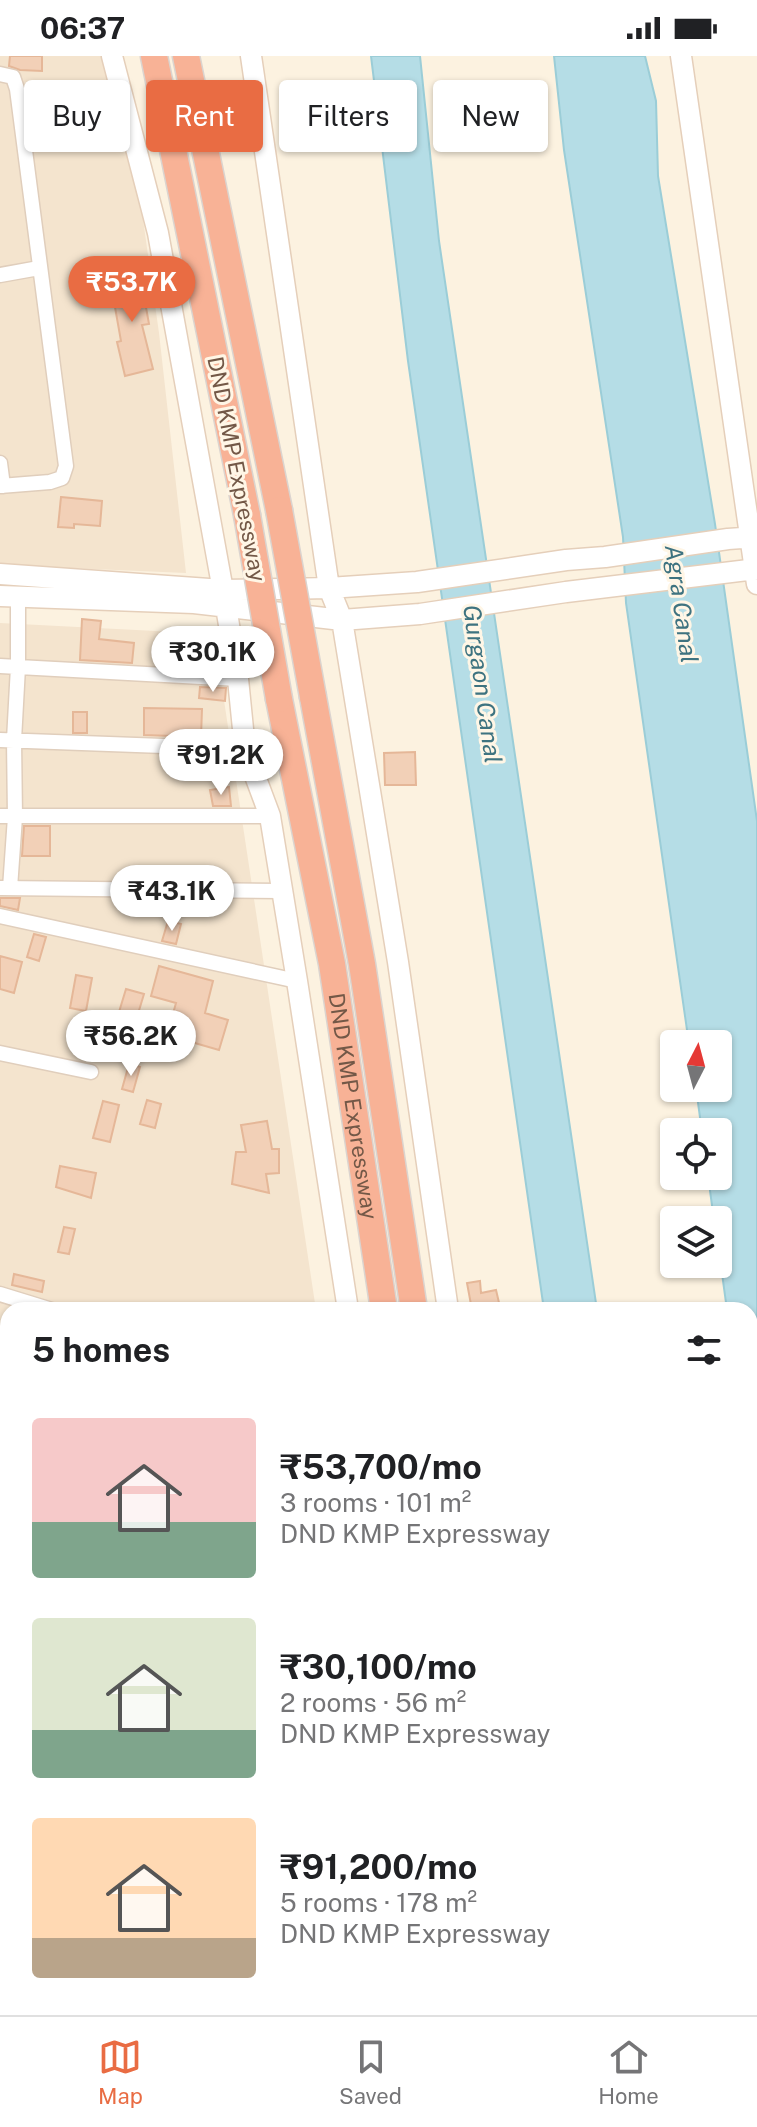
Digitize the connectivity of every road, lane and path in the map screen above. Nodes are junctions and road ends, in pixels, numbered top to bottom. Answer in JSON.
{"nodes":[{"id":1,"x":112,"y":56,"type":"edge"},
{"id":2,"x":154,"y":56,"type":"edge"},
{"id":3,"x":186,"y":56,"type":"edge"},
{"id":4,"x":251,"y":56,"type":"edge"},
{"id":5,"x":681,"y":56,"type":"edge"},
{"id":6,"x":0,"y":74,"type":"edge"},
{"id":7,"x":39,"y":268,"type":"junction"},
{"id":8,"x":0,"y":275,"type":"edge"},
{"id":9,"x":0,"y":463,"type":"edge"},
{"id":10,"x":2,"y":486,"type":"edge"},
{"id":11,"x":753,"y":537,"type":"edge"},
{"id":12,"x":0,"y":574,"type":"edge"},
{"id":13,"x":756,"y":574,"type":"edge"},
{"id":14,"x":329,"y":588,"type":"junction"},
{"id":15,"x":9,"y":597,"type":"edge"},
{"id":16,"x":224,"y":599,"type":"junction"},
{"id":17,"x":342,"y":620,"type":"junction"},
{"id":18,"x":0,"y":666,"type":"edge"},
{"id":19,"x":18,"y":667,"type":"junction"},
{"id":20,"x":238,"y":679,"type":"junction"},
{"id":21,"x":7,"y":740,"type":"edge"},
{"id":22,"x":245,"y":749,"type":"junction"},
{"id":23,"x":8,"y":816,"type":"edge"},
{"id":24,"x":270,"y":816,"type":"junction"},
{"id":25,"x":5,"y":888,"type":"edge"},
{"id":26,"x":281,"y":891,"type":"junction"},
{"id":27,"x":0,"y":916,"type":"edge"},
{"id":28,"x":297,"y":981,"type":"junction"},
{"id":29,"x":0,"y":1053,"type":"edge"},
{"id":30,"x":91,"y":1072,"type":"dead end"},
{"id":31,"x":0,"y":1294,"type":"edge"},
{"id":32,"x":26,"y":1302,"type":"edge"},
{"id":33,"x":347,"y":1302,"type":"edge"},
{"id":34,"x":383,"y":1302,"type":"edge"},
{"id":35,"x":413,"y":1302,"type":"edge"},
{"id":36,"x":447,"y":1302,"type":"edge"}],
"edges":[{"from":1,"to":16,"type":"street"},
{"from":2,"to":34,"type":"highway","name":"DND KMP Expressway","bridge":true},
{"from":3,"to":35,"type":"highway","name":"DND KMP Expressway","bridge":true},
{"from":4,"to":14,"type":"street"},
{"from":5,"to":11,"type":"street"},
{"from":6,"to":7,"type":"street"},
{"from":7,"to":8,"type":"street"},
{"from":7,"to":10,"type":"street"},
{"from":9,"to":10,"type":"street"},
{"from":11,"to":13,"type":"street"},
{"from":11,"to":14,"type":"street"},
{"from":12,"to":16,"type":"street"},
{"from":13,"to":17,"type":"street"},
{"from":14,"to":16,"type":"street"},
{"from":14,"to":17,"type":"street"},
{"from":15,"to":16,"type":"street"},
{"from":15,"to":19,"type":"street"},
{"from":16,"to":17,"type":"street"},
{"from":16,"to":20,"type":"street"},
{"from":17,"to":36,"type":"street"},
{"from":18,"to":19,"type":"street"},
{"from":19,"to":20,"type":"street"},
{"from":19,"to":21,"type":"street"},
{"from":20,"to":22,"type":"street"},
{"from":21,"to":22,"type":"street"},
{"from":21,"to":23,"type":"street"},
{"from":22,"to":24,"type":"street"},
{"from":23,"to":24,"type":"street"},
{"from":23,"to":25,"type":"street"},
{"from":24,"to":26,"type":"street"},
{"from":25,"to":26,"type":"street"},
{"from":26,"to":28,"type":"street"},
{"from":27,"to":28,"type":"street"},
{"from":28,"to":33,"type":"street"},
{"from":29,"to":30,"type":"street"},
{"from":31,"to":32,"type":"street"}]}
